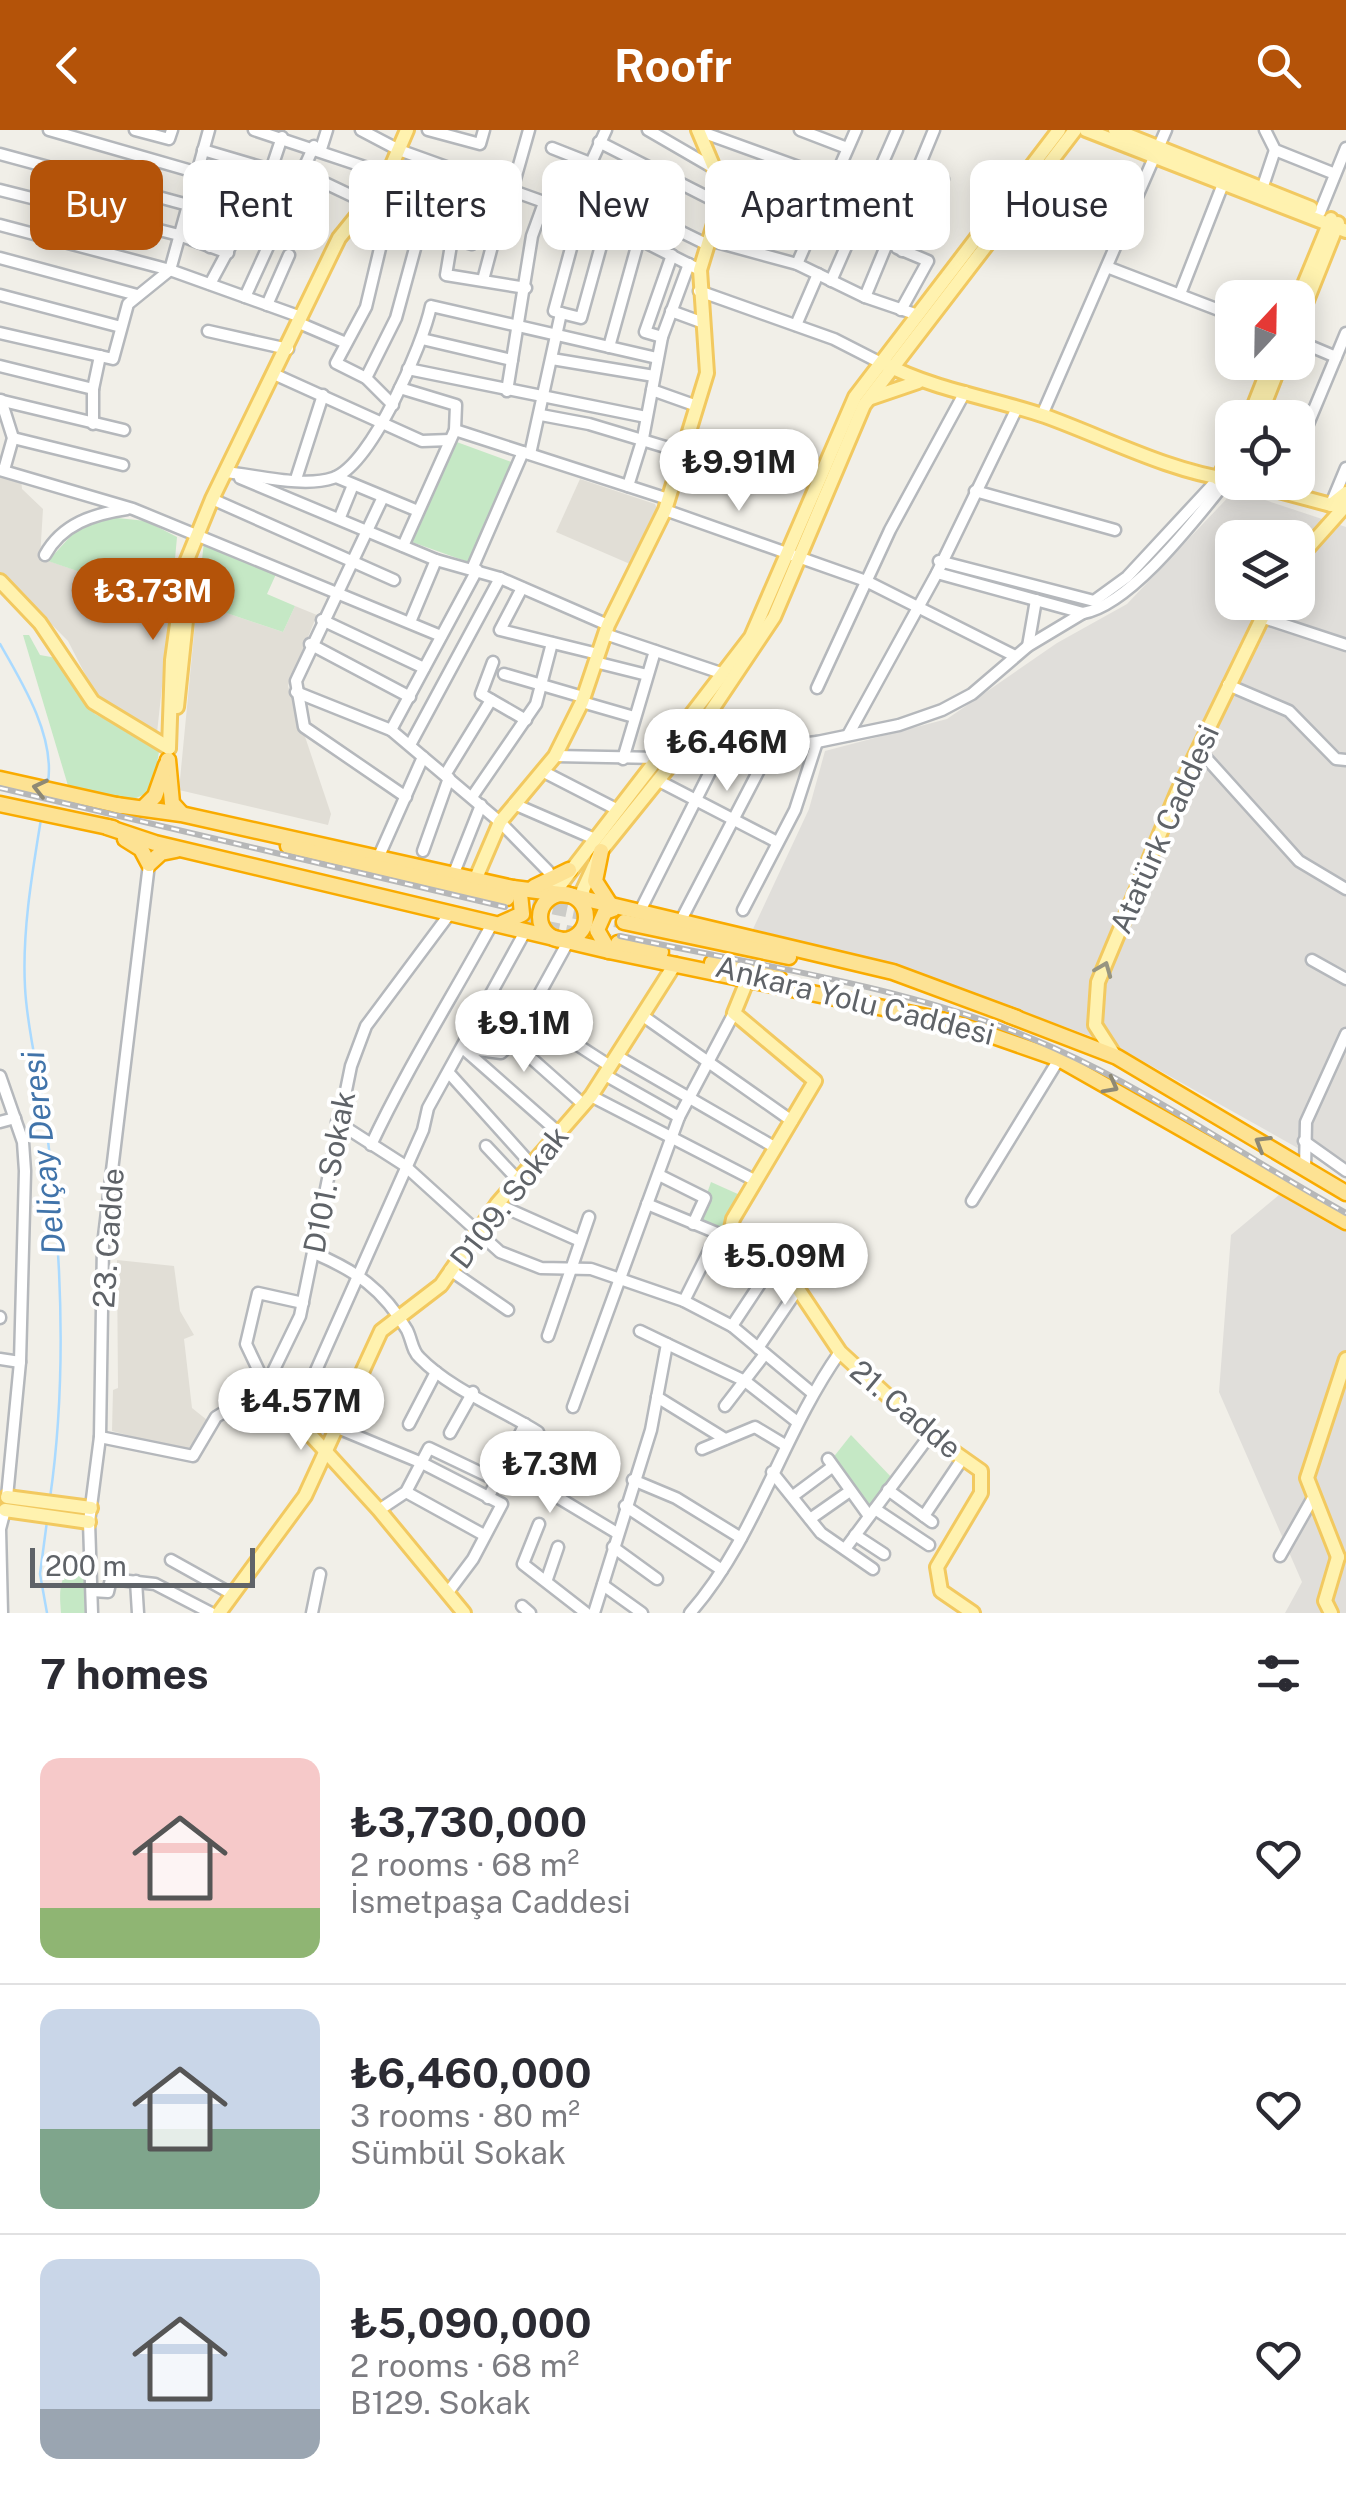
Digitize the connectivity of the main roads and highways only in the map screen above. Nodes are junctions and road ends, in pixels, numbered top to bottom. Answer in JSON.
{"nodes":[{"id":1,"x":407,"y":130,"type":"edge"},
{"id":2,"x":1060,"y":130,"type":"edge"},
{"id":3,"x":1075,"y":130,"type":"edge"},
{"id":4,"x":1086,"y":130,"type":"edge"},
{"id":5,"x":1115,"y":130,"type":"edge"},
{"id":6,"x":699,"y":131,"type":"edge"},
{"id":7,"x":1158,"y":153,"type":"junction"},
{"id":8,"x":1332,"y":221,"type":"edge"},
{"id":9,"x":1306,"y":280,"type":"edge"},
{"id":10,"x":1312,"y":280,"type":"edge"},
{"id":11,"x":885,"y":365,"type":"junction"},
{"id":12,"x":921,"y":381,"type":"junction"},
{"id":13,"x":869,"y":399,"type":"junction"},
{"id":14,"x":1215,"y":473,"type":"edge"},
{"id":15,"x":1345,"y":490,"type":"edge"},
{"id":16,"x":1309,"y":500,"type":"edge"},
{"id":17,"x":1331,"y":511,"type":"junction"},
{"id":18,"x":1315,"y":534,"type":"edge"},
{"id":19,"x":794,"y":553,"type":"junction"},
{"id":20,"x":0,"y":581,"type":"edge"},
{"id":21,"x":0,"y":588,"type":"edge"},
{"id":22,"x":1260,"y":620,"type":"edge"},
{"id":23,"x":55,"y":643,"type":"junction"},
{"id":24,"x":169,"y":754,"type":"junction"},
{"id":25,"x":3,"y":779,"type":"edge"},
{"id":26,"x":0,"y":804,"type":"edge"},
{"id":27,"x":116,"y":805,"type":"junction"},
{"id":28,"x":144,"y":807,"type":"junction"},
{"id":29,"x":181,"y":814,"type":"junction"},
{"id":30,"x":70,"y":818,"type":"junction"},
{"id":31,"x":107,"y":827,"type":"junction"},
{"id":32,"x":598,"y":845,"type":"junction"},
{"id":33,"x":180,"y":849,"type":"junction"},
{"id":34,"x":568,"y":870,"type":"junction"},
{"id":35,"x":476,"y":878,"type":"junction"},
{"id":36,"x":515,"y":891,"type":"junction"},
{"id":37,"x":551,"y":895,"type":"junction"},
{"id":38,"x":579,"y":902,"type":"junction"},
{"id":39,"x":613,"y":909,"type":"junction"},
{"id":40,"x":499,"y":922,"type":"junction"},
{"id":41,"x":624,"y":922,"type":"tunnel mouth"},
{"id":42,"x":562,"y":940,"type":"junction"},
{"id":43,"x":614,"y":947,"type":"junction"},
{"id":44,"x":675,"y":964,"type":"junction"},
{"id":45,"x":747,"y":981,"type":"junction"},
{"id":46,"x":1017,"y":1018,"type":"junction"},
{"id":47,"x":956,"y":1023,"type":"junction"},
{"id":48,"x":1116,"y":1058,"type":"junction"},
{"id":49,"x":1346,"y":1192,"type":"edge"},
{"id":50,"x":1346,"y":1222,"type":"edge"},
{"id":51,"x":1346,"y":1359,"type":"edge"},
{"id":52,"x":266,"y":1386,"type":"road end"},
{"id":53,"x":324,"y":1452,"type":"junction"},
{"id":54,"x":6,"y":1503,"type":"road end"},
{"id":55,"x":90,"y":1515,"type":"road end"},
{"id":56,"x":1342,"y":1559,"type":"edge"},
{"id":57,"x":1325,"y":1609,"type":"edge"},
{"id":58,"x":219,"y":1613,"type":"edge"},
{"id":59,"x":464,"y":1613,"type":"edge"},
{"id":60,"x":973,"y":1613,"type":"edge"}],
"edges":[{"from":1,"to":24,"type":"main road"},
{"from":2,"to":11,"type":"main road"},
{"from":3,"to":11,"type":"main road"},
{"from":4,"to":7,"type":"main road"},
{"from":5,"to":7,"type":"main road"},
{"from":6,"to":35,"type":"main road"},
{"from":7,"to":8,"type":"main road"},
{"from":7,"to":8,"type":"main road"},
{"from":8,"to":9,"type":"main road"},
{"from":8,"to":10,"type":"main road"},
{"from":11,"to":12,"type":"main road"},
{"from":11,"to":13,"type":"main road"},
{"from":11,"to":19,"type":"main road"},
{"from":12,"to":13,"type":"main road"},
{"from":12,"to":14,"type":"main road"},
{"from":13,"to":19,"type":"main road"},
{"from":15,"to":17,"type":"main road"},
{"from":16,"to":17,"type":"main road"},
{"from":17,"to":18,"type":"main road"},
{"from":19,"to":32,"type":"main road"},
{"from":19,"to":32,"type":"main road"},
{"from":20,"to":23,"type":"main road"},
{"from":21,"to":23,"type":"main road"},
{"from":48,"to":22,"type":"main road","name":"Atatürk Caddesi","one_way":true},
{"from":23,"to":24,"type":"main road"},
{"from":24,"to":28,"type":"highway"},
{"from":24,"to":29,"type":"highway"},
{"from":27,"to":25,"type":"highway","one_way":true},
{"from":26,"to":30,"type":"highway"},
{"from":27,"to":28,"type":"highway"},
{"from":27,"to":36,"type":"highway"},
{"from":28,"to":29,"type":"highway"},
{"from":29,"to":35,"type":"highway"},
{"from":30,"to":31,"type":"highway"},
{"from":30,"to":33,"type":"highway"},
{"from":31,"to":33,"type":"highway"},
{"from":31,"to":40,"type":"highway"},
{"from":32,"to":34,"type":"main road"},
{"from":32,"to":38,"type":"main road"},
{"from":32,"to":39,"type":"highway"},
{"from":33,"to":40,"type":"highway"},
{"from":34,"to":36,"type":"highway"},
{"from":34,"to":37,"type":"main road"},
{"from":35,"to":36,"type":"highway"},
{"from":36,"to":37,"type":"highway"},
{"from":36,"to":40,"type":"highway"},
{"from":37,"to":38,"type":"highway"},
{"from":37,"to":42,"type":"highway"},
{"from":38,"to":39,"type":"highway"},
{"from":38,"to":42,"type":"highway"},
{"from":39,"to":43,"type":"highway"},
{"from":39,"to":46,"type":"highway"},
{"from":40,"to":42,"type":"highway"},
{"from":41,"to":46,"type":"highway","name":"Ankara Yolu Caddesi"},
{"from":42,"to":43,"type":"highway"},
{"from":43,"to":44,"type":"highway"},
{"from":43,"to":47,"type":"highway","name":"Ankara Yolu Caddesi"},
{"from":44,"to":45,"type":"highway"},
{"from":44,"to":53,"type":"main road","name":"D109. Sokak"},
{"from":45,"to":47,"type":"highway"},
{"from":45,"to":60,"type":"main road","name":"21. Cadde"},
{"from":46,"to":48,"type":"highway","name":"Ankara Yolu Caddesi"},
{"from":47,"to":50,"type":"highway","name":"Ankara Yolu Caddesi","one_way":true},
{"from":49,"to":48,"type":"highway","name":"Ankara Yolu Caddesi","one_way":true},
{"from":51,"to":56,"type":"main road"},
{"from":52,"to":53,"type":"main road"},
{"from":53,"to":58,"type":"main road","name":"D109. Sokak"},
{"from":53,"to":59,"type":"main road"},
{"from":54,"to":55,"type":"main road"},
{"from":56,"to":57,"type":"main road"}]}
